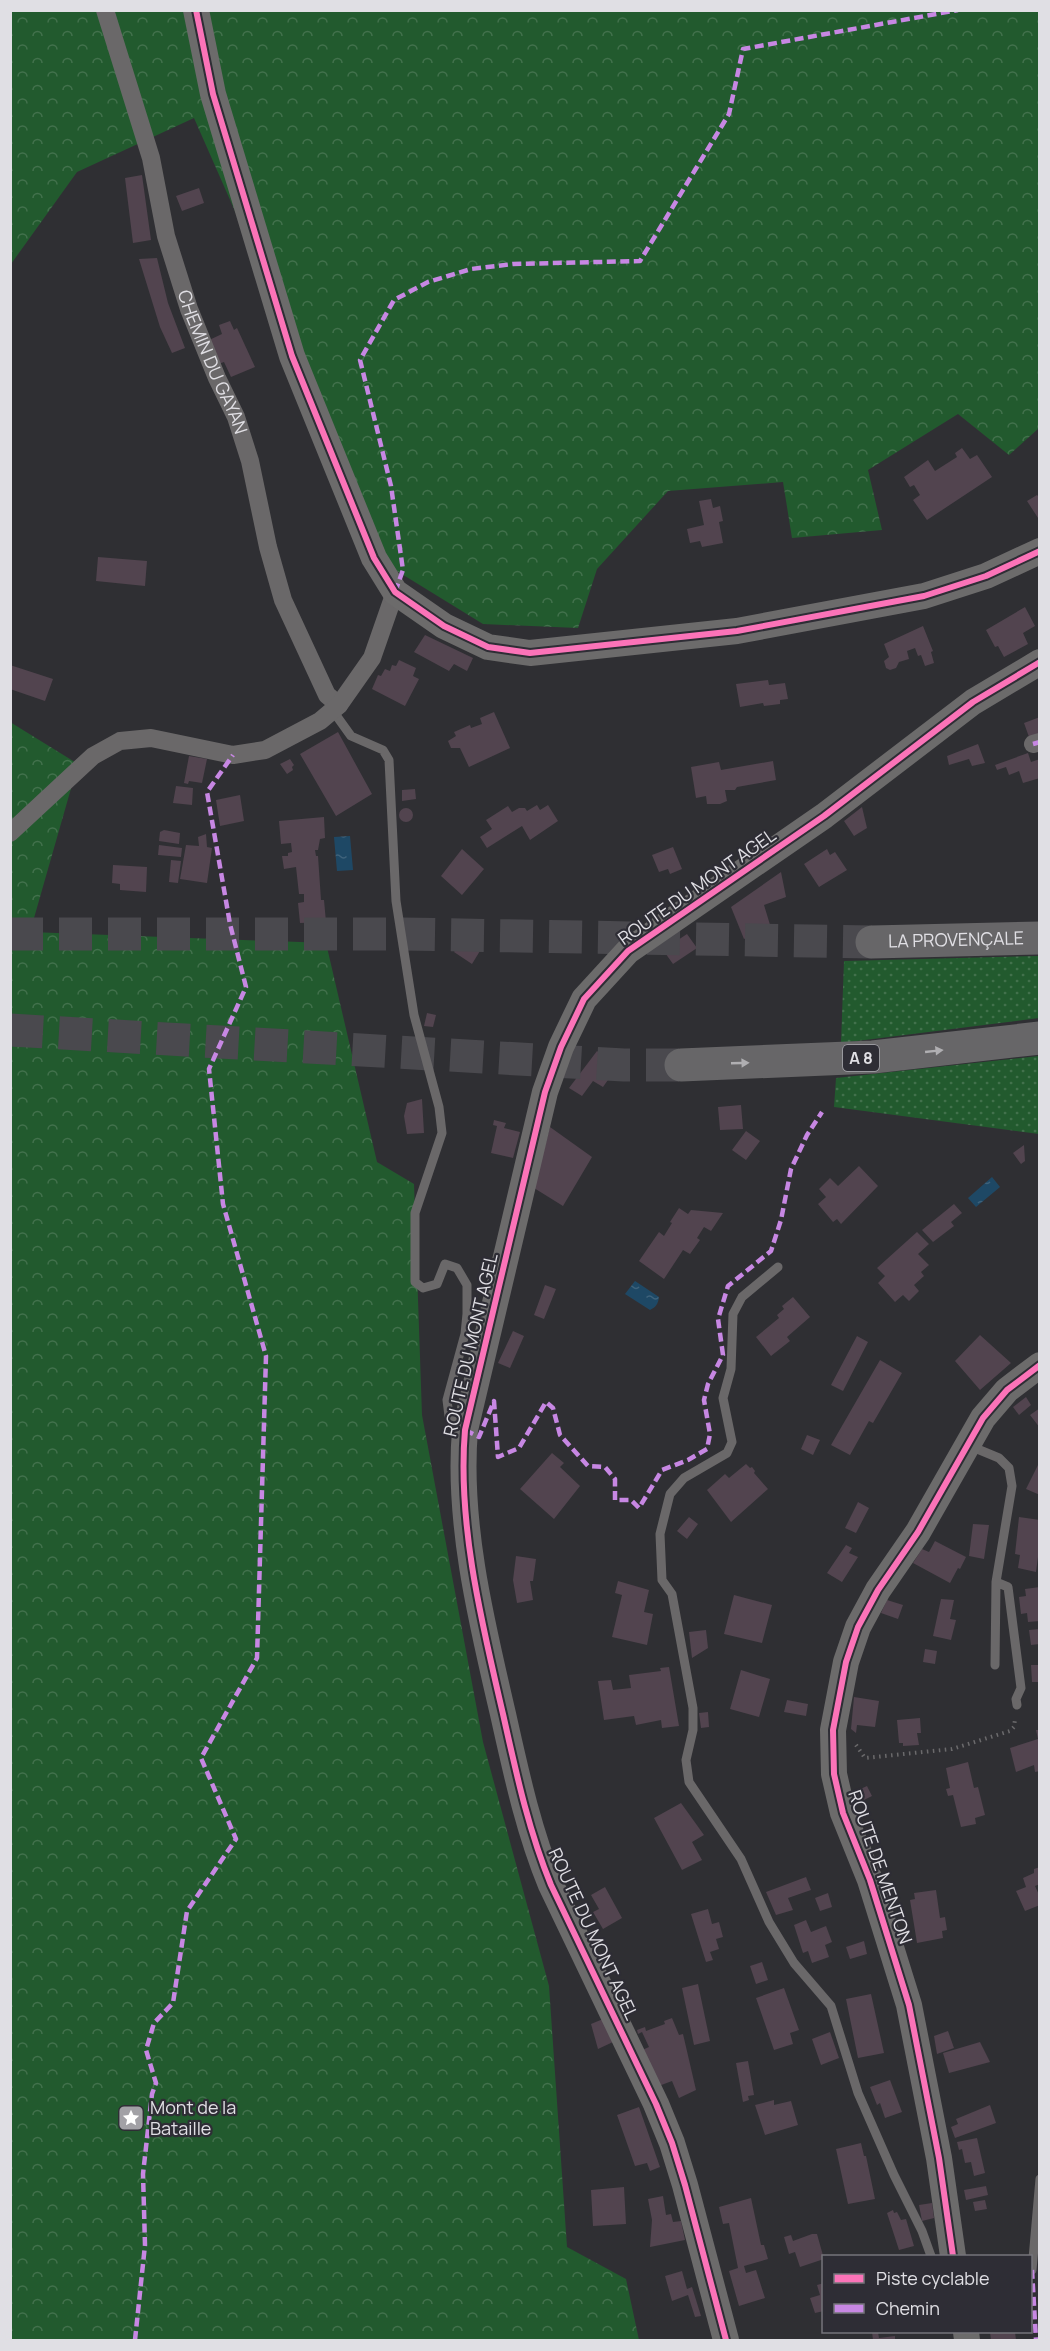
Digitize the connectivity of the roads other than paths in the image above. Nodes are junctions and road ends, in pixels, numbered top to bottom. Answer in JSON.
{"nodes":[{"id":1,"x":105,"y":10,"type":"edge"},
{"id":2,"x":196,"y":10,"type":"edge"},
{"id":3,"x":1040,"y":551,"type":"edge"},
{"id":4,"x":395,"y":592,"type":"junction"},
{"id":5,"x":1040,"y":662,"type":"edge"},
{"id":6,"x":336,"y":708,"type":"junction"},
{"id":7,"x":10,"y":833,"type":"edge"},
{"id":8,"x":1040,"y":938,"type":"edge"},
{"id":9,"x":872,"y":942,"type":"tunnel mouth"},
{"id":10,"x":1040,"y":1038,"type":"edge"},
{"id":11,"x":681,"y":1065,"type":"tunnel mouth"},
{"id":12,"x":778,"y":1268,"type":"dead end"},
{"id":13,"x":1040,"y":1365,"type":"edge"},
{"id":14,"x":465,"y":1430,"type":"junction"},
{"id":15,"x":966,"y":1444,"type":"junction"},
{"id":16,"x":996,"y":1582,"type":"junction"},
{"id":17,"x":995,"y":1665,"type":"dead end"},
{"id":18,"x":1017,"y":1705,"type":"road end"},
{"id":19,"x":1040,"y":2179,"type":"edge"},
{"id":20,"x":931,"y":2255,"type":"edge"},
{"id":21,"x":953,"y":2255,"type":"edge"},
{"id":22,"x":1032,"y":2270,"type":"edge"},
{"id":23,"x":726,"y":2340,"type":"edge"}],
"edges":[{"from":1,"to":6,"type":"street","name":"CHEMIN DU GAYAN"},
{"from":2,"to":4,"type":"street"},
{"from":3,"to":4,"type":"street"},
{"from":4,"to":6,"type":"street"},
{"from":5,"to":14,"type":"street","name":"ROUTE DU MONT AGEL"},
{"from":6,"to":7,"type":"street"},
{"from":6,"to":14,"type":"lane"},
{"from":8,"to":9,"type":"highway","name":"LA PROVENÇALE"},
{"from":11,"to":10,"type":"highway","number":"A 8","one_way":true},
{"from":12,"to":20,"type":"lane"},
{"from":13,"to":15,"type":"street","name":"ROUTE DE MENTON"},
{"from":14,"to":23,"type":"street","name":"ROUTE DU MONT AGEL"},
{"from":15,"to":16,"type":"lane"},
{"from":15,"to":21,"type":"street","name":"ROUTE DE MENTON"},
{"from":16,"to":17,"type":"lane"},
{"from":16,"to":18,"type":"lane"},
{"from":19,"to":22,"type":"lane"}]}
